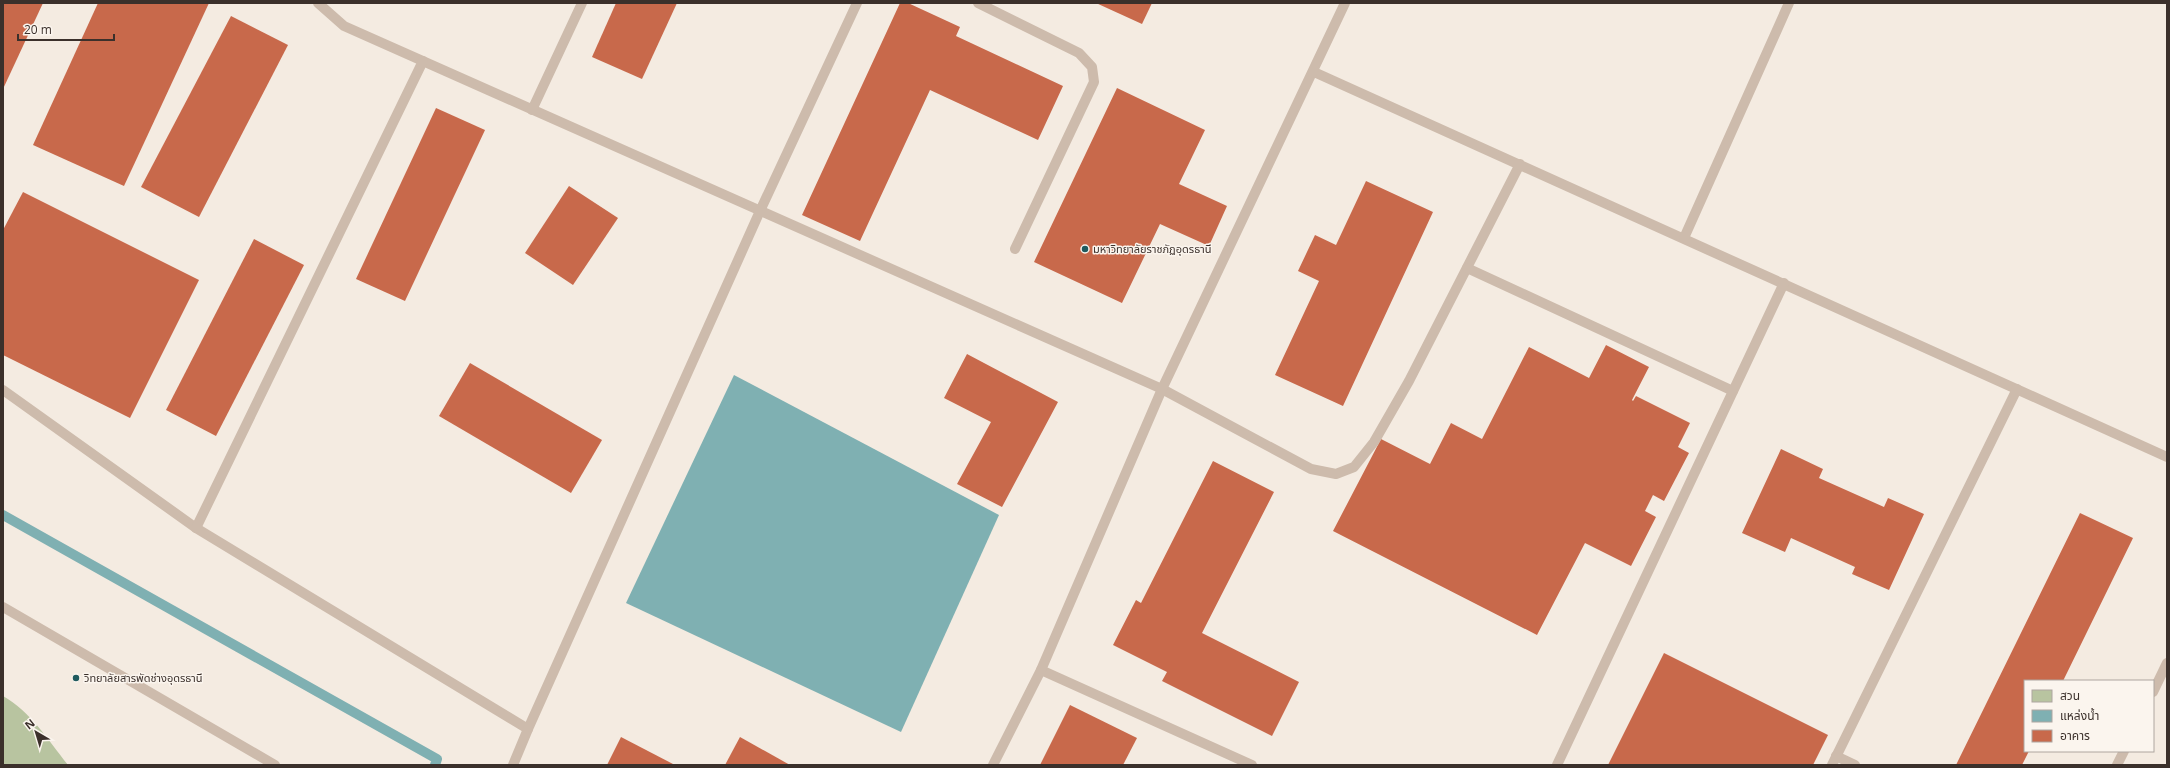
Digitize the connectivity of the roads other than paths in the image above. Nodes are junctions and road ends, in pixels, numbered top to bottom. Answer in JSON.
{"nodes":[{"id":1,"x":318,"y":3,"type":"edge"},
{"id":2,"x":582,"y":3,"type":"edge"},
{"id":3,"x":858,"y":3,"type":"edge"},
{"id":4,"x":978,"y":3,"type":"edge"},
{"id":5,"x":1345,"y":3,"type":"edge"},
{"id":6,"x":1789,"y":3,"type":"edge"},
{"id":7,"x":423,"y":61,"type":"junction"},
{"id":8,"x":1314,"y":72,"type":"junction"},
{"id":9,"x":532,"y":110,"type":"junction"},
{"id":10,"x":1520,"y":164,"type":"junction"},
{"id":11,"x":760,"y":211,"type":"junction"},
{"id":12,"x":1684,"y":238,"type":"junction"},
{"id":13,"x":1015,"y":249,"type":"dead end"},
{"id":14,"x":1467,"y":268,"type":"junction"},
{"id":15,"x":1784,"y":283,"type":"junction"},
{"id":16,"x":1162,"y":389,"type":"junction"},
{"id":17,"x":2017,"y":389,"type":"junction"},
{"id":18,"x":3,"y":390,"type":"edge"},
{"id":19,"x":1733,"y":391,"type":"junction"},
{"id":20,"x":2167,"y":457,"type":"edge"},
{"id":21,"x":196,"y":528,"type":"junction"},
{"id":22,"x":3,"y":607,"type":"edge"},
{"id":23,"x":2167,"y":663,"type":"edge"},
{"id":24,"x":1041,"y":670,"type":"junction"},
{"id":25,"x":2154,"y":690,"type":"edge"},
{"id":26,"x":528,"y":729,"type":"junction"},
{"id":27,"x":2124,"y":752,"type":"edge"},
{"id":28,"x":1834,"y":760,"type":"edge"},
{"id":29,"x":275,"y":765,"type":"edge"},
{"id":30,"x":514,"y":765,"type":"edge"},
{"id":31,"x":993,"y":765,"type":"edge"},
{"id":32,"x":1252,"y":765,"type":"edge"},
{"id":33,"x":1557,"y":765,"type":"edge"},
{"id":34,"x":1855,"y":765,"type":"edge"},
{"id":35,"x":2117,"y":765,"type":"edge"}],
"edges":[{"from":1,"to":7,"type":"lane"},
{"from":2,"to":9,"type":"lane"},
{"from":3,"to":11,"type":"lane"},
{"from":4,"to":13,"type":"lane"},
{"from":5,"to":8,"type":"lane"},
{"from":6,"to":12,"type":"lane"},
{"from":7,"to":9,"type":"lane"},
{"from":7,"to":21,"type":"lane"},
{"from":8,"to":10,"type":"lane"},
{"from":8,"to":16,"type":"lane"},
{"from":9,"to":11,"type":"lane"},
{"from":10,"to":12,"type":"lane"},
{"from":10,"to":14,"type":"lane"},
{"from":11,"to":16,"type":"lane"},
{"from":11,"to":26,"type":"lane"},
{"from":12,"to":15,"type":"lane"},
{"from":14,"to":16,"type":"lane"},
{"from":14,"to":19,"type":"lane"},
{"from":15,"to":17,"type":"lane"},
{"from":15,"to":19,"type":"lane"},
{"from":16,"to":24,"type":"lane"},
{"from":17,"to":20,"type":"lane"},
{"from":17,"to":28,"type":"lane"},
{"from":18,"to":21,"type":"lane"},
{"from":19,"to":33,"type":"lane"},
{"from":21,"to":26,"type":"lane"},
{"from":22,"to":29,"type":"lane"},
{"from":23,"to":25,"type":"lane"},
{"from":24,"to":31,"type":"lane"},
{"from":24,"to":32,"type":"lane"},
{"from":26,"to":30,"type":"lane"},
{"from":27,"to":35,"type":"lane"},
{"from":28,"to":34,"type":"lane"}]}
